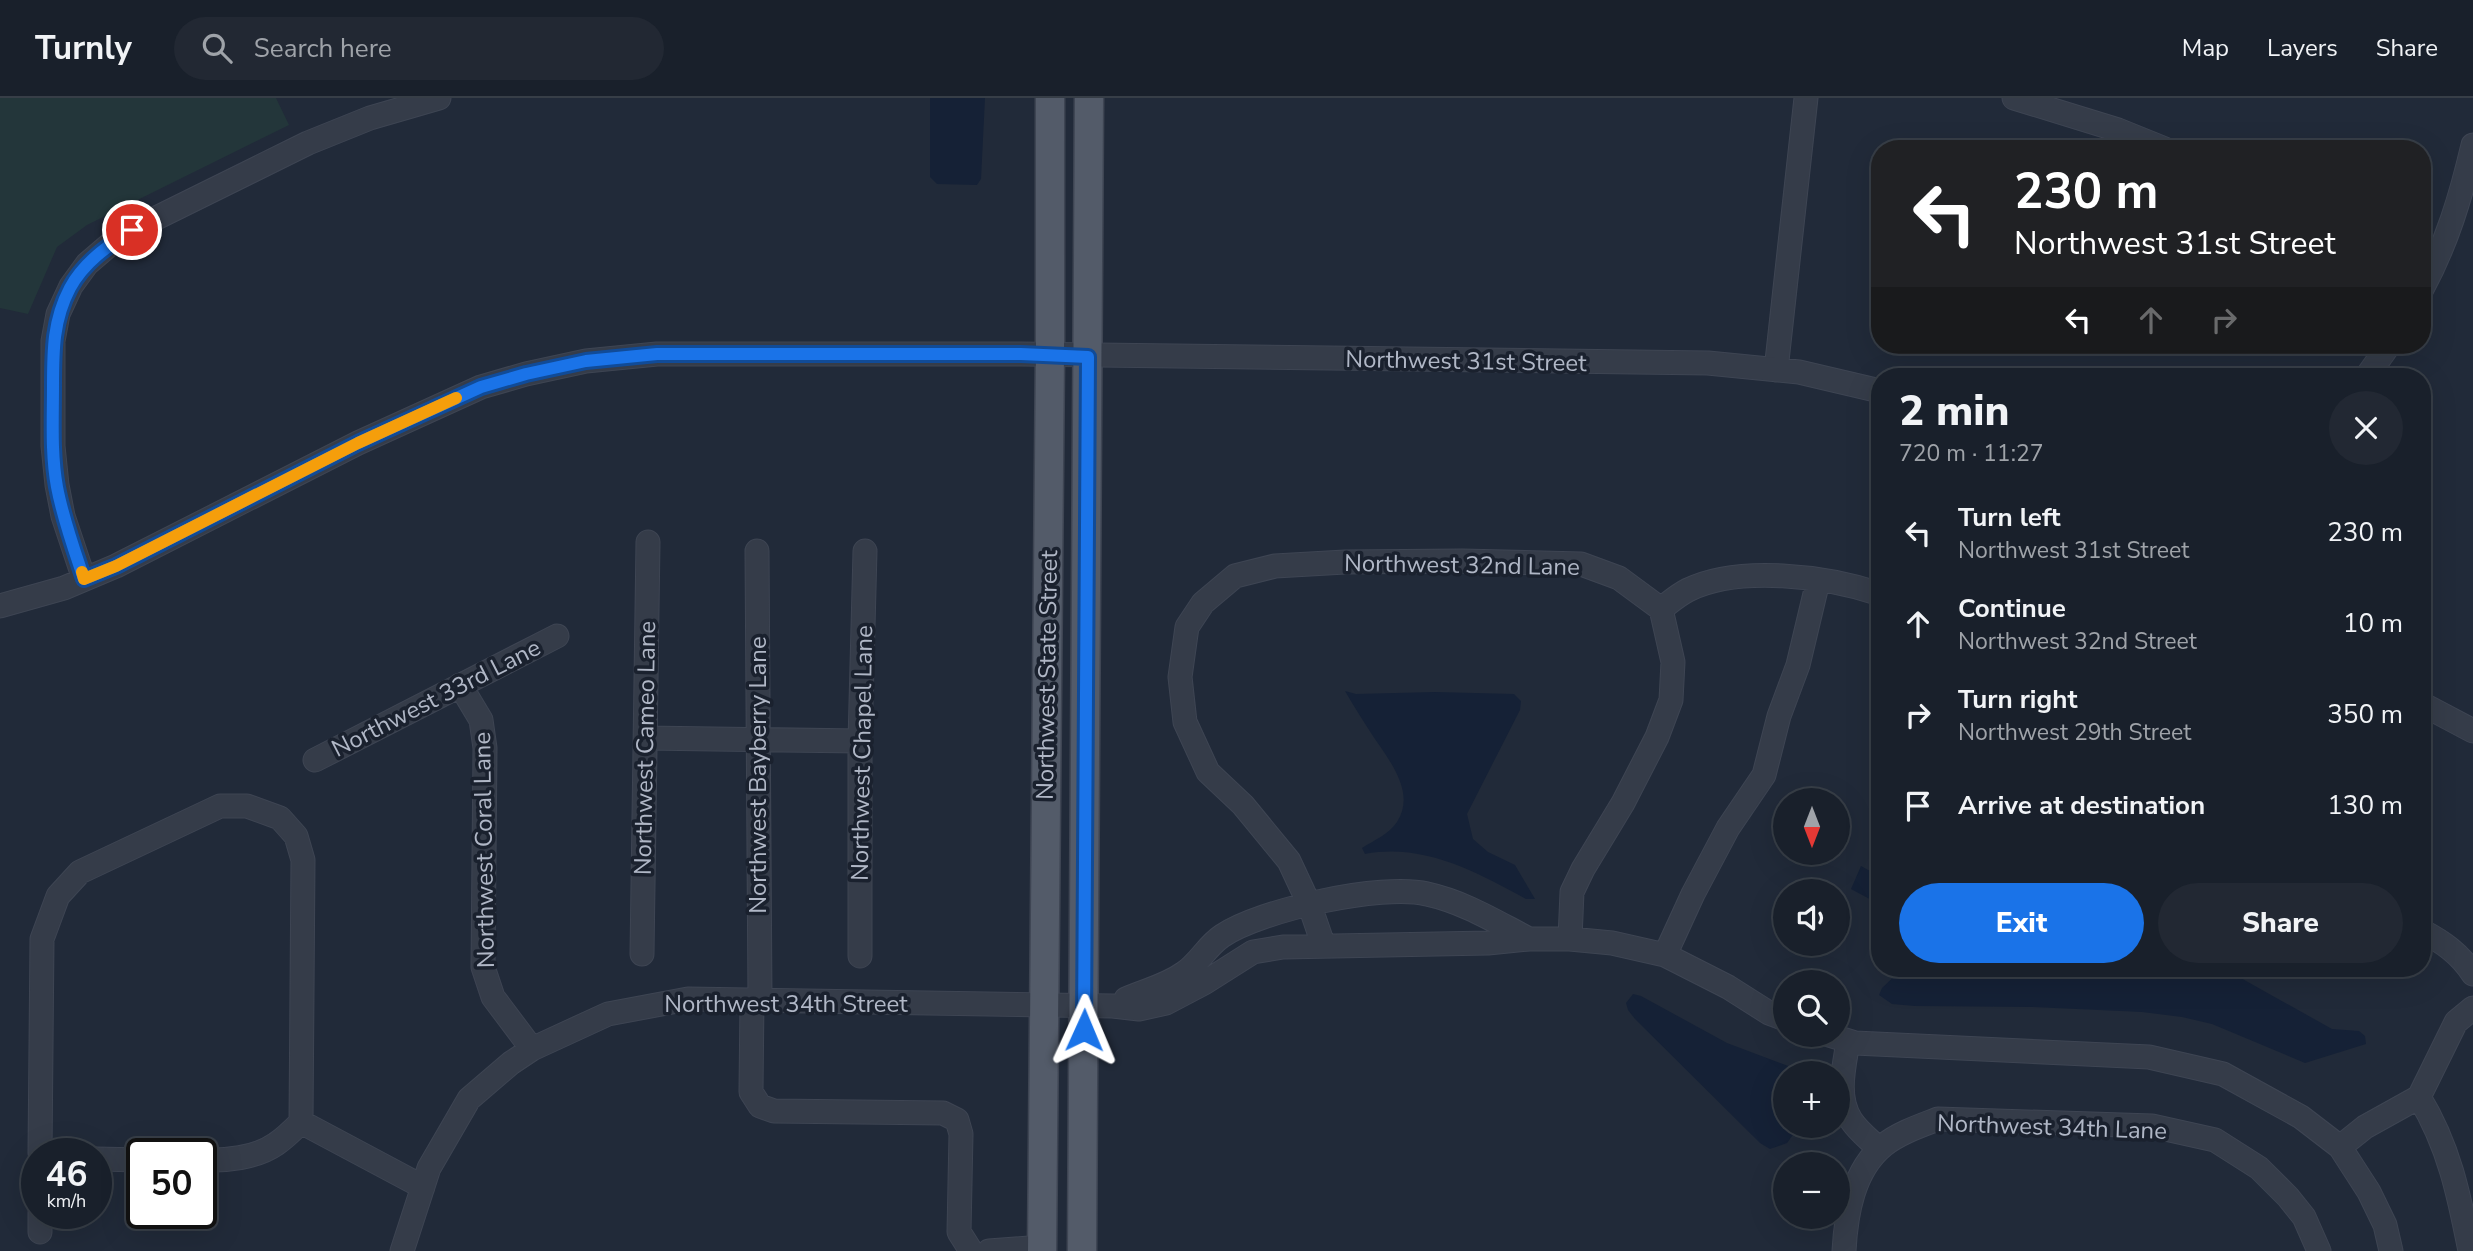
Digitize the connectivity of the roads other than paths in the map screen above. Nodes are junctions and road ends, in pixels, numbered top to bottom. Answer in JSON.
{"nodes":[{"id":1,"x":439,"y":98,"type":"edge"},
{"id":2,"x":1050,"y":98,"type":"edge"},
{"id":3,"x":1089,"y":98,"type":"edge"},
{"id":4,"x":1806,"y":98,"type":"edge"},
{"id":5,"x":2014,"y":98,"type":"edge"},
{"id":6,"x":2143,"y":140,"type":"edge"},
{"id":7,"x":2473,"y":145,"type":"edge"},
{"id":8,"x":2431,"y":272,"type":"edge"},
{"id":9,"x":1050,"y":354,"type":"junction"},
{"id":10,"x":1088,"y":357,"type":"junction"},
{"id":11,"x":1776,"y":370,"type":"junction"},
{"id":12,"x":1871,"y":389,"type":"edge"},
{"id":13,"x":648,"y":542,"type":"dead end"},
{"id":14,"x":757,"y":551,"type":"dead end"},
{"id":15,"x":865,"y":551,"type":"dead end"},
{"id":16,"x":84,"y":579,"type":"junction"},
{"id":17,"x":1818,"y":581,"type":"junction"},
{"id":18,"x":1871,"y":591,"type":"edge"},
{"id":19,"x":0,"y":606,"type":"edge"},
{"id":20,"x":1661,"y":608,"type":"junction"},
{"id":21,"x":557,"y":636,"type":"dead end"},
{"id":22,"x":460,"y":685,"type":"junction"},
{"id":23,"x":2431,"y":709,"type":"edge"},
{"id":24,"x":2473,"y":731,"type":"edge"},
{"id":25,"x":646,"y":738,"type":"junction"},
{"id":26,"x":758,"y":741,"type":"junction"},
{"id":27,"x":860,"y":741,"type":"junction"},
{"id":28,"x":315,"y":760,"type":"dead end"},
{"id":29,"x":1311,"y":906,"type":"junction"},
{"id":30,"x":2431,"y":936,"type":"edge"},
{"id":31,"x":1529,"y":939,"type":"junction"},
{"id":32,"x":1570,"y":939,"type":"junction"},
{"id":33,"x":1323,"y":944,"type":"junction"},
{"id":34,"x":642,"y":954,"type":"dead end"},
{"id":35,"x":1665,"y":955,"type":"junction"},
{"id":36,"x":860,"y":956,"type":"dead end"},
{"id":37,"x":2473,"y":974,"type":"edge"},
{"id":38,"x":756,"y":999,"type":"junction"},
{"id":39,"x":1044,"y":1006,"type":"junction"},
{"id":40,"x":1084,"y":1006,"type":"junction"},
{"id":41,"x":1113,"y":1006,"type":"junction"},
{"id":42,"x":2473,"y":1008,"type":"edge"},
{"id":43,"x":1773,"y":1014,"type":"edge"},
{"id":44,"x":1850,"y":1042,"type":"edge"},
{"id":45,"x":1847,"y":1047,"type":"edge"},
{"id":46,"x":532,"y":1049,"type":"junction"},
{"id":47,"x":2419,"y":1097,"type":"junction"},
{"id":48,"x":301,"y":1122,"type":"junction"},
{"id":49,"x":40,"y":1138,"type":"edge"},
{"id":50,"x":2340,"y":1147,"type":"junction"},
{"id":51,"x":1879,"y":1149,"type":"junction"},
{"id":52,"x":217,"y":1161,"type":"edge"},
{"id":53,"x":423,"y":1186,"type":"junction"},
{"id":54,"x":1042,"y":1249,"type":"edge"},
{"id":55,"x":402,"y":1251,"type":"edge"},
{"id":56,"x":971,"y":1251,"type":"edge"},
{"id":57,"x":989,"y":1251,"type":"edge"},
{"id":58,"x":1082,"y":1251,"type":"edge"},
{"id":59,"x":1844,"y":1251,"type":"edge"},
{"id":60,"x":2319,"y":1251,"type":"edge"},
{"id":61,"x":2391,"y":1251,"type":"edge"},
{"id":62,"x":2470,"y":1251,"type":"edge"}],
"edges":[{"from":1,"to":16,"type":"street"},
{"from":2,"to":9,"type":"main road","name":"Northwest State Street"},
{"from":3,"to":10,"type":"main road","name":"Northwest State Street"},
{"from":4,"to":11,"type":"street"},
{"from":5,"to":6,"type":"street"},
{"from":7,"to":8,"type":"street"},
{"from":9,"to":10,"type":"street","name":"Northwest 31st Street"},
{"from":9,"to":16,"type":"street","name":"Northwest 31st Street"},
{"from":9,"to":39,"type":"main road","name":"Northwest State Street"},
{"from":10,"to":11,"type":"street","name":"Northwest 31st Street"},
{"from":10,"to":40,"type":"main road","name":"Northwest State Street"},
{"from":11,"to":12,"type":"street","name":"Northwest 31st Street"},
{"from":13,"to":25,"type":"street","name":"Northwest Cameo Lane"},
{"from":14,"to":26,"type":"street","name":"Northwest Bayberry Lane"},
{"from":15,"to":27,"type":"street","name":"Northwest Chapel Lane"},
{"from":16,"to":19,"type":"street","name":"Northwest 31st Street"},
{"from":17,"to":18,"type":"street"},
{"from":17,"to":20,"type":"street"},
{"from":17,"to":35,"type":"street"},
{"from":20,"to":29,"type":"street","name":"Northwest 32nd Lane"},
{"from":20,"to":32,"type":"street"},
{"from":21,"to":22,"type":"street","name":"Northwest 33rd Lane"},
{"from":22,"to":28,"type":"street","name":"Northwest 33rd Lane"},
{"from":22,"to":46,"type":"street","name":"Northwest Coral Lane"},
{"from":23,"to":24,"type":"street"},
{"from":25,"to":26,"type":"street"},
{"from":25,"to":34,"type":"street","name":"Northwest Cameo Lane"},
{"from":26,"to":27,"type":"street"},
{"from":26,"to":38,"type":"street","name":"Northwest Bayberry Lane"},
{"from":27,"to":36,"type":"street","name":"Northwest Chapel Lane"},
{"from":29,"to":31,"type":"street"},
{"from":29,"to":33,"type":"street"},
{"from":29,"to":41,"type":"street"},
{"from":30,"to":37,"type":"street"},
{"from":31,"to":32,"type":"street","name":"Northwest 34th Street"},
{"from":31,"to":33,"type":"street","name":"Northwest 34th Street"},
{"from":32,"to":35,"type":"street","name":"Northwest 34th Street"},
{"from":33,"to":41,"type":"street","name":"Northwest 34th Street"},
{"from":35,"to":43,"type":"street","name":"Northwest 34th Street"},
{"from":38,"to":39,"type":"street","name":"Northwest 34th Street"},
{"from":38,"to":46,"type":"street","name":"Northwest 34th Street"},
{"from":38,"to":56,"type":"street","name":"Northwest Bayberry Lane"},
{"from":39,"to":40,"type":"street","name":"Northwest 34th Street"},
{"from":39,"to":54,"type":"main road","name":"Northwest State Street"},
{"from":40,"to":41,"type":"street","name":"Northwest 34th Street"},
{"from":40,"to":58,"type":"main road","name":"Northwest State Street"},
{"from":42,"to":47,"type":"street"},
{"from":44,"to":50,"type":"street"},
{"from":45,"to":51,"type":"street"},
{"from":46,"to":53,"type":"street","name":"Northwest 34th Street"},
{"from":47,"to":50,"type":"street"},
{"from":47,"to":62,"type":"street"},
{"from":48,"to":49,"type":"street"},
{"from":48,"to":52,"type":"street"},
{"from":48,"to":53,"type":"street"},
{"from":50,"to":61,"type":"street"},
{"from":51,"to":59,"type":"street","name":"Northwest 34th Lane"},
{"from":51,"to":60,"type":"street","name":"Northwest 34th Lane"},
{"from":53,"to":55,"type":"street","name":"Northwest 34th Street"},
{"from":54,"to":57,"type":"street"}]}
